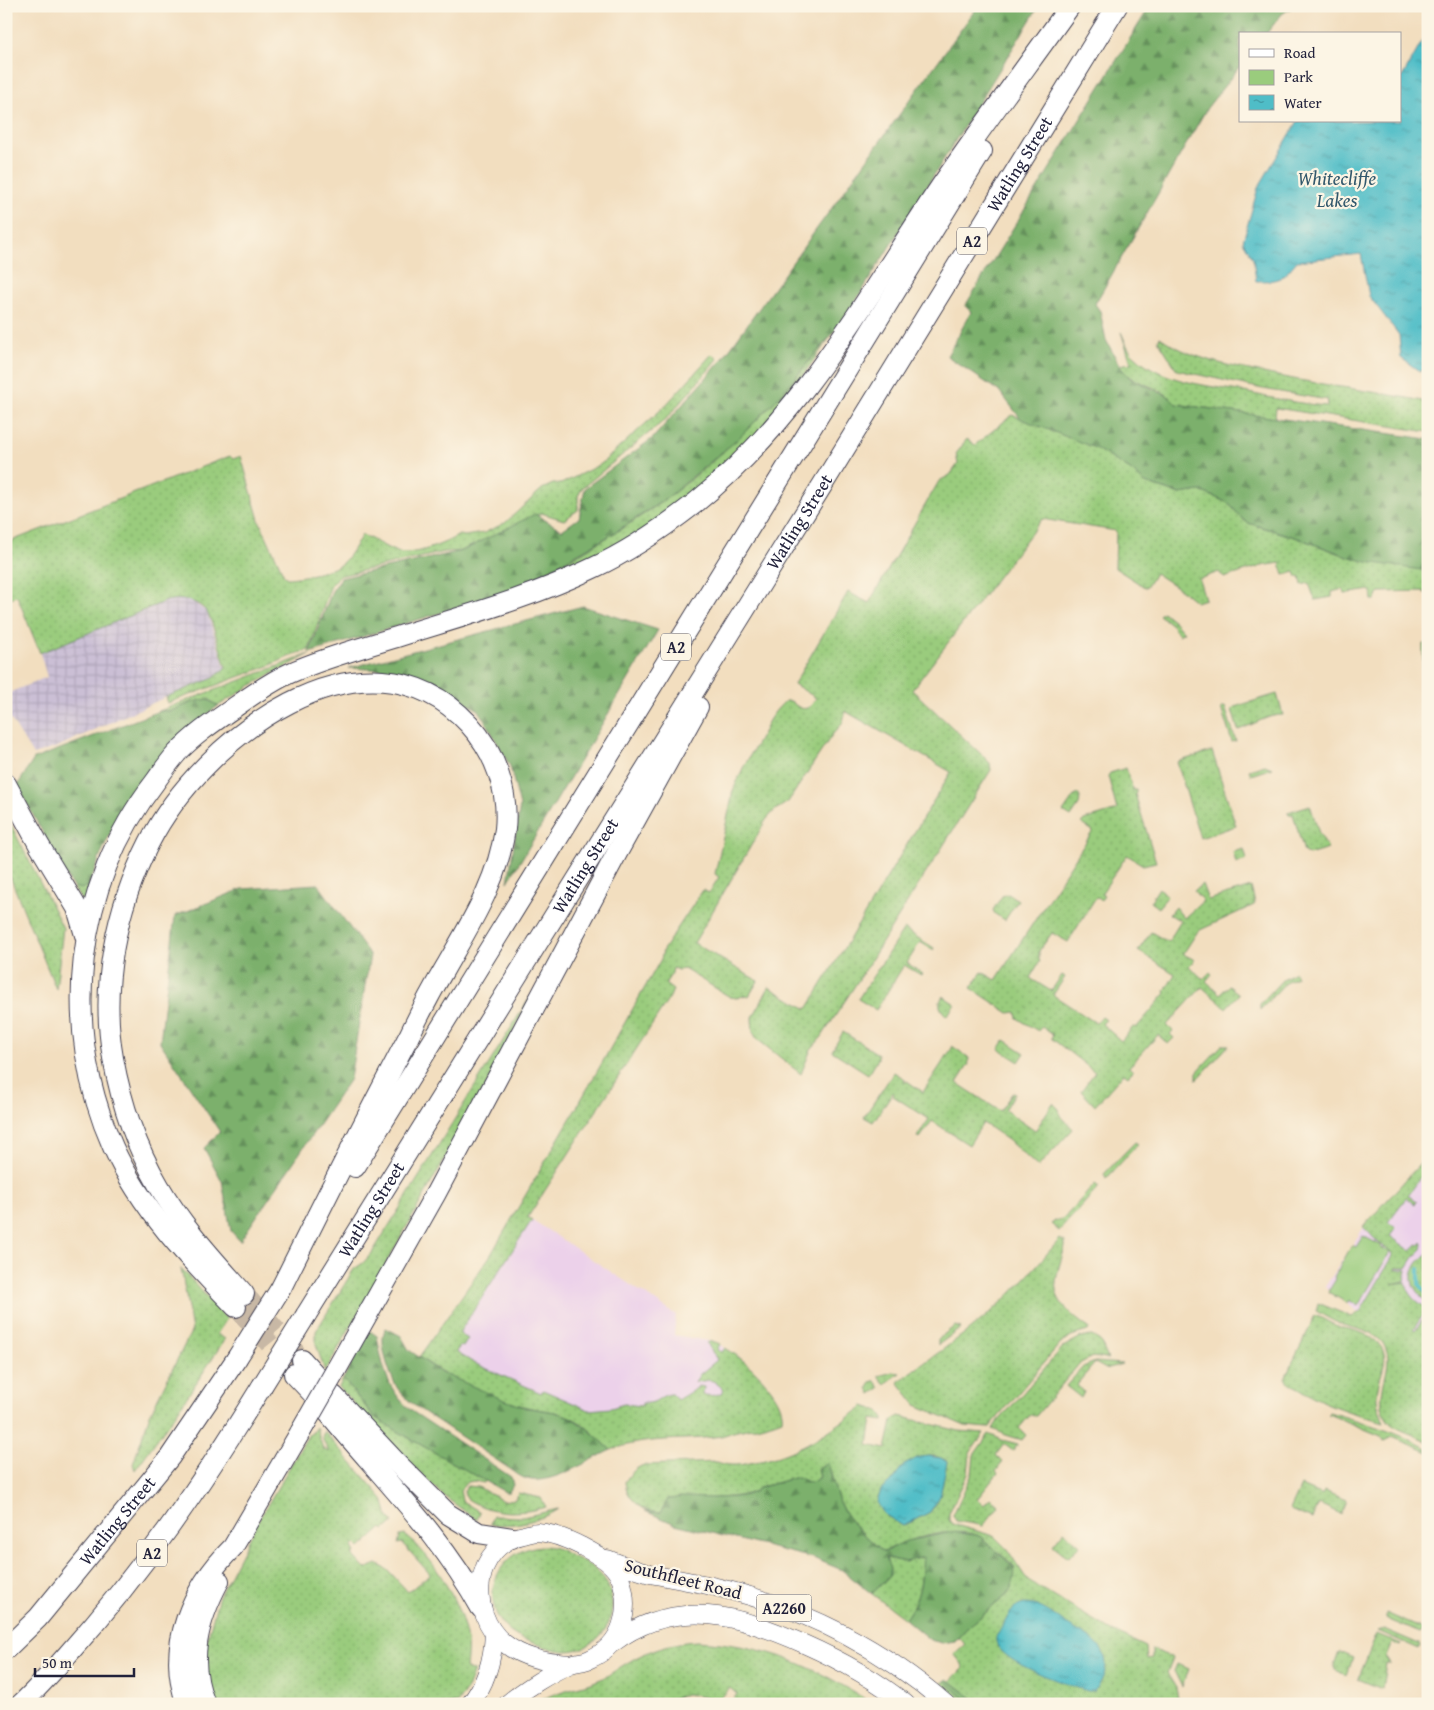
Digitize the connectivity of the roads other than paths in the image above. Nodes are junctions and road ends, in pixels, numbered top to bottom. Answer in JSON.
{"nodes":[{"id":1,"x":1071,"y":6,"type":"edge"},
{"id":2,"x":1117,"y":6,"type":"edge"},
{"id":3,"x":828,"y":476,"type":"junction"},
{"id":4,"x":6,"y":784,"type":"edge"},
{"id":5,"x":86,"y":940,"type":"junction"},
{"id":6,"x":281,"y":1288,"type":"junction"},
{"id":7,"x":298,"y":1367,"type":"tunnel mouth"},
{"id":8,"x":326,"y":1390,"type":"junction"},
{"id":9,"x":512,"y":1538,"type":"junction"},
{"id":10,"x":233,"y":1547,"type":"junction"},
{"id":11,"x":601,"y":1557,"type":"junction"},
{"id":12,"x":481,"y":1608,"type":"junction"},
{"id":13,"x":494,"y":1633,"type":"junction"},
{"id":14,"x":611,"y":1644,"type":"junction"},
{"id":15,"x":6,"y":1649,"type":"edge"},
{"id":16,"x":571,"y":1664,"type":"junction"},
{"id":17,"x":21,"y":1704,"type":"edge"},
{"id":18,"x":187,"y":1704,"type":"edge"},
{"id":19,"x":205,"y":1704,"type":"edge"},
{"id":20,"x":470,"y":1704,"type":"edge"},
{"id":21,"x":507,"y":1704,"type":"edge"},
{"id":22,"x":906,"y":1704,"type":"edge"},
{"id":23,"x":946,"y":1704,"type":"edge"}],
"edges":[{"from":1,"to":5,"type":"highway"},
{"from":1,"to":6,"type":"highway","name":"Watling Street","number":"A2"},
{"from":2,"to":3,"type":"highway","name":"Watling Street","number":"A2"},
{"from":3,"to":8,"type":"highway"},
{"from":3,"to":17,"type":"highway","name":"Watling Street","number":"A2","bridge":true},
{"from":4,"to":5,"type":"highway"},
{"from":5,"to":6,"type":"highway"},
{"from":6,"to":15,"type":"highway","name":"Watling Street","number":"A2","bridge":true},
{"from":7,"to":8,"type":"highway"},
{"from":8,"to":9,"type":"highway"},
{"from":8,"to":10,"type":"highway","bridge":true},
{"from":8,"to":12,"type":"highway"},
{"from":9,"to":11,"type":"main road"},
{"from":9,"to":12,"type":"main road"},
{"from":10,"to":18,"type":"highway"},
{"from":10,"to":19,"type":"highway"},
{"from":11,"to":14,"type":"main road"},
{"from":11,"to":23,"type":"main road","name":"Southfleet Road","number":"A2260"},
{"from":12,"to":13,"type":"main road"},
{"from":13,"to":16,"type":"main road"},
{"from":13,"to":20,"type":"main road"},
{"from":14,"to":16,"type":"main road"},
{"from":14,"to":22,"type":"main road","name":"Southfleet Road","number":"A2260"},
{"from":16,"to":21,"type":"main road"}]}
